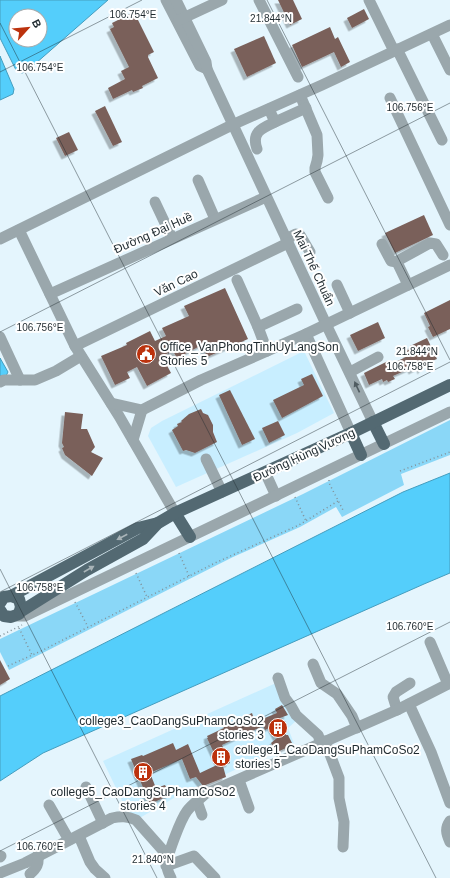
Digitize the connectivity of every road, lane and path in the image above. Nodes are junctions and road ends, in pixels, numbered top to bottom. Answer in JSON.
{"nodes":[{"id":1,"x":166,"y":0,"type":"edge"},
{"id":2,"x":176,"y":0,"type":"edge"},
{"id":3,"x":222,"y":0,"type":"edge"},
{"id":4,"x":259,"y":0,"type":"edge"},
{"id":5,"x":368,"y":0,"type":"edge"},
{"id":6,"x":180,"y":20,"type":"junction"},
{"id":7,"x":450,"y":25,"type":"edge"},
{"id":8,"x":432,"y":34,"type":"junction"},
{"id":9,"x":396,"y":50,"type":"junction"},
{"id":10,"x":450,"y":70,"type":"edge"},
{"id":11,"x":298,"y":76,"type":"dead end"},
{"id":12,"x":300,"y":95,"type":"junction"},
{"id":13,"x":390,"y":98,"type":"dead end"},
{"id":14,"x":306,"y":108,"type":"junction"},
{"id":15,"x":268,"y":109,"type":"junction"},
{"id":16,"x":275,"y":122,"type":"junction"},
{"id":17,"x":232,"y":125,"type":"junction"},
{"id":18,"x":442,"y":140,"type":"dead end"},
{"id":19,"x":257,"y":149,"type":"dead end"},
{"id":20,"x":198,"y":180,"type":"dead end"},
{"id":21,"x":266,"y":197,"type":"junction"},
{"id":22,"x":328,"y":198,"type":"dead end"},
{"id":23,"x":155,"y":202,"type":"dead end"},
{"id":24,"x":215,"y":219,"type":"junction"},
{"id":25,"x":450,"y":225,"type":"edge"},
{"id":26,"x":19,"y":230,"type":"junction"},
{"id":27,"x":172,"y":238,"type":"junction"},
{"id":28,"x":0,"y":239,"type":"edge"},
{"id":29,"x":287,"y":241,"type":"junction"},
{"id":30,"x":382,"y":244,"type":"dead end"},
{"id":31,"x":310,"y":252,"type":"dead end"},
{"id":32,"x":443,"y":255,"type":"dead end"},
{"id":33,"x":397,"y":262,"type":"junction"},
{"id":34,"x":450,"y":265,"type":"edge"},
{"id":35,"x":237,"y":280,"type":"dead end"},
{"id":36,"x":337,"y":285,"type":"dead end"},
{"id":37,"x":408,"y":285,"type":"junction"},
{"id":38,"x":50,"y":294,"type":"junction"},
{"id":39,"x":297,"y":309,"type":"dead end"},
{"id":40,"x":350,"y":313,"type":"junction"},
{"id":41,"x":326,"y":324,"type":"junction"},
{"id":42,"x":258,"y":327,"type":"junction"},
{"id":43,"x":306,"y":334,"type":"junction"},
{"id":44,"x":0,"y":337,"type":"edge"},
{"id":45,"x":75,"y":346,"type":"junction"},
{"id":46,"x":267,"y":351,"type":"junction"},
{"id":47,"x":81,"y":356,"type":"junction"},
{"id":48,"x":378,"y":357,"type":"dead end"},
{"id":49,"x":350,"y":372,"type":"junction"},
{"id":50,"x":20,"y":380,"type":"junction"},
{"id":51,"x":0,"y":382,"type":"edge"},
{"id":52,"x":449,"y":387,"type":"edge"},
{"id":53,"x":111,"y":403,"type":"junction"},
{"id":54,"x":142,"y":410,"type":"junction"},
{"id":55,"x":450,"y":412,"type":"edge"},
{"id":56,"x":374,"y":422,"type":"junction"},
{"id":57,"x":352,"y":433,"type":"junction"},
{"id":58,"x":133,"y":440,"type":"junction"},
{"id":59,"x":384,"y":444,"type":"junction"},
{"id":60,"x":450,"y":452,"type":"edge"},
{"id":61,"x":361,"y":455,"type":"junction"},
{"id":62,"x":206,"y":460,"type":"dead end"},
{"id":63,"x":400,"y":471,"type":"dead end"},
{"id":64,"x":265,"y":472,"type":"junction"},
{"id":65,"x":332,"y":475,"type":"dead end"},
{"id":66,"x":222,"y":492,"type":"junction"},
{"id":67,"x":294,"y":495,"type":"dead end"},
{"id":68,"x":276,"y":496,"type":"junction"},
{"id":69,"x":338,"y":501,"type":"junction"},
{"id":70,"x":344,"y":512,"type":"dead end"},
{"id":71,"x":175,"y":513,"type":"junction"},
{"id":72,"x":306,"y":521,"type":"junction"},
{"id":73,"x":158,"y":523,"type":"junction"},
{"id":74,"x":190,"y":537,"type":"junction"},
{"id":75,"x":178,"y":551,"type":"dead end"},
{"id":76,"x":135,"y":571,"type":"dead end"},
{"id":77,"x":189,"y":576,"type":"junction"},
{"id":78,"x":147,"y":597,"type":"junction"},
{"id":79,"x":74,"y":600,"type":"dead end"},
{"id":80,"x":7,"y":608,"type":"edge"},
{"id":81,"x":88,"y":627,"type":"junction"},
{"id":82,"x":430,"y":642,"type":"dead end"},
{"id":83,"x":32,"y":655,"type":"junction"},
{"id":84,"x":313,"y":664,"type":"dead end"},
{"id":85,"x":8,"y":666,"type":"dead end"},
{"id":86,"x":278,"y":678,"type":"dead end"},
{"id":87,"x":410,"y":683,"type":"dead end"},
{"id":88,"x":449,"y":684,"type":"edge"},
{"id":89,"x":409,"y":704,"type":"junction"},
{"id":90,"x":397,"y":710,"type":"junction"},
{"id":91,"x":357,"y":728,"type":"junction"},
{"id":92,"x":323,"y":742,"type":"junction"},
{"id":93,"x":239,"y":780,"type":"junction"},
{"id":94,"x":86,"y":787,"type":"dead end"},
{"id":95,"x":197,"y":801,"type":"junction"},
{"id":96,"x":450,"y":803,"type":"edge"},
{"id":97,"x":49,"y":805,"type":"dead end"},
{"id":98,"x":250,"y":808,"type":"dead end"},
{"id":99,"x":202,"y":815,"type":"dead end"},
{"id":100,"x":450,"y":821,"type":"edge"},
{"id":101,"x":103,"y":823,"type":"junction"},
{"id":102,"x":74,"y":838,"type":"junction"},
{"id":103,"x":450,"y":842,"type":"edge"},
{"id":104,"x":343,"y":848,"type":"dead end"},
{"id":105,"x":38,"y":856,"type":"junction"},
{"id":106,"x":167,"y":861,"type":"junction"},
{"id":107,"x":0,"y":872,"type":"edge"},
{"id":108,"x":30,"y":874,"type":"dead end"},
{"id":109,"x":106,"y":878,"type":"edge"},
{"id":110,"x":171,"y":878,"type":"edge"},
{"id":111,"x":215,"y":878,"type":"edge"}],
"edges":[{"from":1,"to":6,"type":"street"},
{"from":2,"to":6,"type":"street"},
{"from":3,"to":6,"type":"street"},
{"from":4,"to":11,"type":"street"},
{"from":5,"to":9,"type":"street"},
{"from":6,"to":17,"type":"street","name":"Mai Thế Chuẩn"},
{"from":7,"to":8,"type":"street"},
{"from":8,"to":9,"type":"street"},
{"from":8,"to":10,"type":"street"},
{"from":9,"to":12,"type":"street"},
{"from":9,"to":18,"type":"street"},
{"from":12,"to":14,"type":"street"},
{"from":12,"to":15,"type":"street"},
{"from":13,"to":25,"type":"street"},
{"from":14,"to":16,"type":"street"},
{"from":14,"to":22,"type":"street"},
{"from":15,"to":16,"type":"street"},
{"from":15,"to":17,"type":"street"},
{"from":16,"to":19,"type":"street"},
{"from":17,"to":21,"type":"street","name":"Mai Thế Chuẩn"},
{"from":17,"to":26,"type":"street"},
{"from":20,"to":24,"type":"street"},
{"from":21,"to":24,"type":"street","name":"Đường Đại Huề"},
{"from":21,"to":29,"type":"street","name":"Mai Thế Chuẩn"},
{"from":23,"to":27,"type":"street"},
{"from":24,"to":27,"type":"street","name":"Đường Đại Huề"},
{"from":26,"to":28,"type":"street"},
{"from":26,"to":38,"type":"street"},
{"from":27,"to":38,"type":"street","name":"Đường Đại Huề"},
{"from":29,"to":31,"type":"street"},
{"from":29,"to":41,"type":"street","name":"Mai Thế Chuẩn"},
{"from":29,"to":45,"type":"street","name":"Văn Cao"},
{"from":30,"to":33,"type":"street"},
{"from":32,"to":33,"type":"street"},
{"from":33,"to":37,"type":"street"},
{"from":34,"to":37,"type":"street"},
{"from":35,"to":42,"type":"street"},
{"from":36,"to":40,"type":"street"},
{"from":37,"to":40,"type":"street"},
{"from":38,"to":45,"type":"street"},
{"from":39,"to":42,"type":"street"},
{"from":40,"to":41,"type":"street"},
{"from":41,"to":43,"type":"street"},
{"from":41,"to":49,"type":"street","name":"Mai Thế Chuẩn"},
{"from":42,"to":46,"type":"street"},
{"from":43,"to":46,"type":"street"},
{"from":43,"to":57,"type":"street"},
{"from":44,"to":50,"type":"street"},
{"from":45,"to":47,"type":"street"},
{"from":46,"to":54,"type":"street"},
{"from":47,"to":50,"type":"street"},
{"from":47,"to":53,"type":"street"},
{"from":48,"to":49,"type":"street"},
{"from":56,"to":49,"type":"street","name":"Mai Thế Chuẩn","one_way":true},
{"from":50,"to":51,"type":"street"},
{"from":52,"to":56,"type":"main road","name":"Đường Hùng Vương"},
{"from":53,"to":54,"type":"street"},
{"from":53,"to":58,"type":"street"},
{"from":54,"to":58,"type":"street"},
{"from":55,"to":59,"type":"street"},
{"from":56,"to":57,"type":"main road","name":"Đường Hùng Vương"},
{"from":56,"to":59,"type":"main road"},
{"from":57,"to":61,"type":"main road"},
{"from":57,"to":64,"type":"main road","name":"Đường Hùng Vương"},
{"from":58,"to":71,"type":"street"},
{"from":59,"to":61,"type":"street"},
{"from":60,"to":63,"type":"path"},
{"from":61,"to":68,"type":"street"},
{"from":62,"to":66,"type":"street"},
{"from":64,"to":66,"type":"main road","name":"Đường Hùng Vương"},
{"from":64,"to":68,"type":"street"},
{"from":65,"to":69,"type":"path"},
{"from":66,"to":71,"type":"main road","name":"Đường Hùng Vương"},
{"from":67,"to":72,"type":"path"},
{"from":68,"to":74,"type":"street"},
{"from":69,"to":70,"type":"path"},
{"from":69,"to":72,"type":"path"},
{"from":71,"to":73,"type":"main road","name":"Đường Hùng Vương"},
{"from":71,"to":74,"type":"main road"},
{"from":72,"to":77,"type":"path"},
{"from":73,"to":80,"type":"main road","name":"Đường Hùng Vương","one_way":true},
{"from":80,"to":73,"type":"main road","name":"Đường Hùng Vương","one_way":true},
{"from":74,"to":80,"type":"street"},
{"from":75,"to":77,"type":"path"},
{"from":76,"to":78,"type":"path"},
{"from":77,"to":78,"type":"path"},
{"from":78,"to":81,"type":"path"},
{"from":79,"to":81,"type":"path"},
{"from":80,"to":83,"type":"path"},
{"from":81,"to":83,"type":"path"},
{"from":82,"to":88,"type":"street"},
{"from":83,"to":85,"type":"path"},
{"from":84,"to":91,"type":"street"},
{"from":86,"to":92,"type":"street"},
{"from":87,"to":90,"type":"street"},
{"from":88,"to":89,"type":"street"},
{"from":89,"to":90,"type":"street"},
{"from":89,"to":96,"type":"street"},
{"from":90,"to":91,"type":"street"},
{"from":91,"to":92,"type":"street"},
{"from":92,"to":93,"type":"street"},
{"from":92,"to":104,"type":"street"},
{"from":93,"to":95,"type":"street"},
{"from":93,"to":98,"type":"street"},
{"from":94,"to":101,"type":"street"},
{"from":95,"to":99,"type":"street"},
{"from":95,"to":106,"type":"street"},
{"from":97,"to":102,"type":"street"},
{"from":100,"to":103,"type":"street"},
{"from":101,"to":102,"type":"street"},
{"from":101,"to":106,"type":"street"},
{"from":102,"to":105,"type":"street"},
{"from":102,"to":109,"type":"street"},
{"from":105,"to":107,"type":"street"},
{"from":105,"to":108,"type":"street"},
{"from":106,"to":110,"type":"street"},
{"from":106,"to":111,"type":"street"}]}
